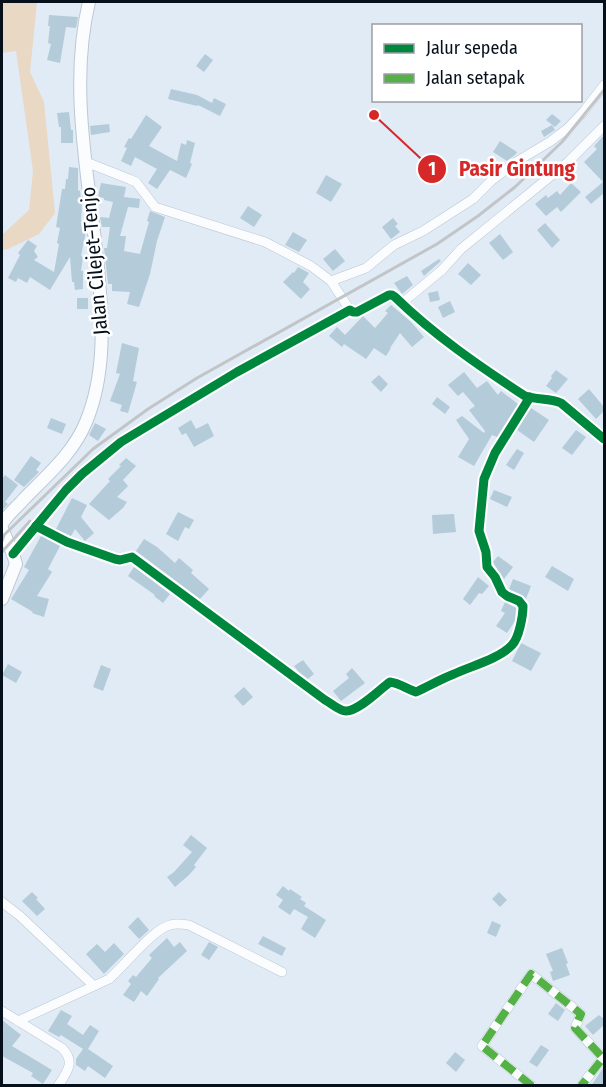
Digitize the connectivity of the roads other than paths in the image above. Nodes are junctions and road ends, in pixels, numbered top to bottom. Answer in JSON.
{"nodes":[{"id":1,"x":89,"y":2,"type":"edge"},
{"id":2,"x":604,"y":85,"type":"edge"},
{"id":3,"x":604,"y":126,"type":"edge"},
{"id":4,"x":86,"y":162,"type":"junction"},
{"id":5,"x":331,"y":281,"type":"junction"},
{"id":6,"x":402,"y":303,"type":"junction"},
{"id":7,"x":350,"y":310,"type":"junction"},
{"id":8,"x":530,"y":397,"type":"junction"},
{"id":9,"x":604,"y":438,"type":"edge"},
{"id":10,"x":2,"y":524,"type":"edge"},
{"id":11,"x":36,"y":526,"type":"junction"},
{"id":12,"x":2,"y":530,"type":"edge"},
{"id":13,"x":13,"y":554,"type":"junction"},
{"id":14,"x":2,"y":599,"type":"edge"},
{"id":15,"x":2,"y":902,"type":"edge"},
{"id":16,"x":282,"y":972,"type":"dead end"},
{"id":17,"x":94,"y":986,"type":"junction"},
{"id":18,"x":2,"y":1011,"type":"edge"},
{"id":19,"x":18,"y":1021,"type":"junction"},
{"id":20,"x":58,"y":1086,"type":"edge"},
{"id":21,"x":532,"y":1086,"type":"edge"},
{"id":22,"x":581,"y":1086,"type":"edge"}],
"edges":[{"from":1,"to":4,"type":"main road","name":"Jalan Cilejet–Tenjo"},
{"from":2,"to":5,"type":"street"},
{"from":3,"to":6,"type":"street"},
{"from":4,"to":5,"type":"street"},
{"from":4,"to":10,"type":"main road","name":"Jalan Cilejet–Tenjo"},
{"from":5,"to":7,"type":"street"},
{"from":6,"to":7,"type":"street"},
{"from":6,"to":8,"type":"street"},
{"from":7,"to":11,"type":"street"},
{"from":8,"to":9,"type":"street"},
{"from":8,"to":11,"type":"street"},
{"from":11,"to":13,"type":"street"},
{"from":12,"to":13,"type":"main road"},
{"from":13,"to":14,"type":"main road"},
{"from":15,"to":17,"type":"street"},
{"from":16,"to":17,"type":"street"},
{"from":17,"to":19,"type":"street"},
{"from":18,"to":19,"type":"street"},
{"from":19,"to":20,"type":"street"},
{"from":21,"to":22,"type":"street"}]}
